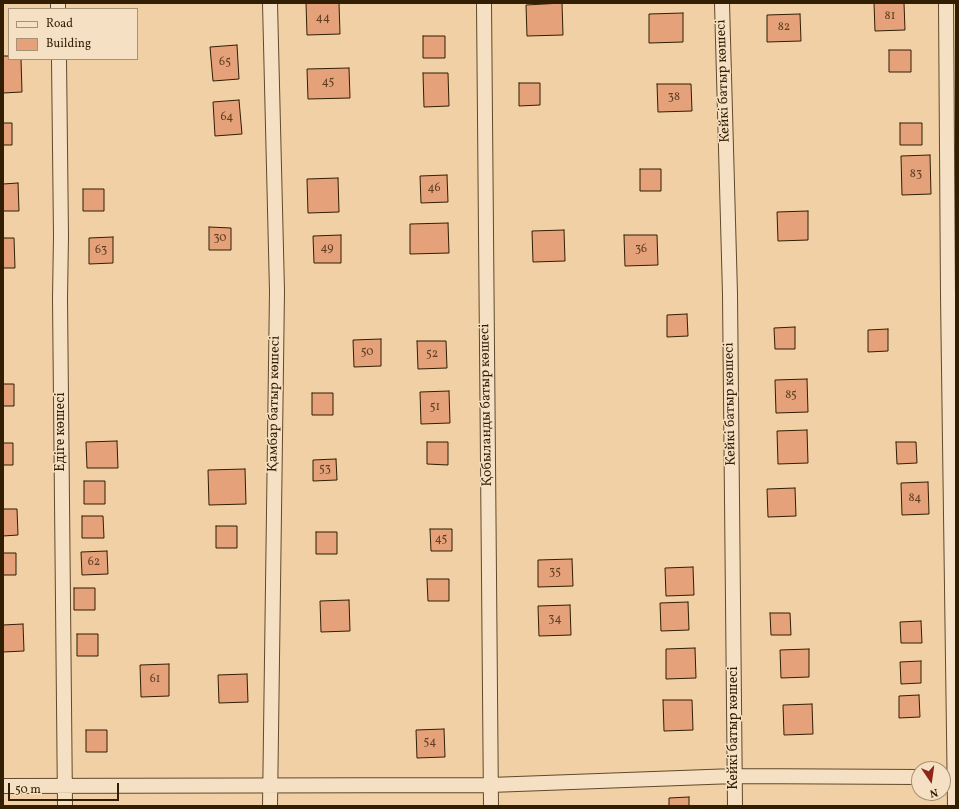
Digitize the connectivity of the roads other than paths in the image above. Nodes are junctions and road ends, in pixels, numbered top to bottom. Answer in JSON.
{"nodes":[{"id":1,"x":270,"y":3,"type":"edge"},
{"id":2,"x":484,"y":3,"type":"edge"},
{"id":3,"x":722,"y":3,"type":"edge"},
{"id":4,"x":946,"y":3,"type":"edge"},
{"id":5,"x":58,"y":60,"type":"edge"},
{"id":6,"x":949,"y":761,"type":"edge"},
{"id":7,"x":735,"y":776,"type":"junction"},
{"id":8,"x":911,"y":778,"type":"edge"},
{"id":9,"x":490,"y":785,"type":"junction"},
{"id":10,"x":3,"y":786,"type":"edge"},
{"id":11,"x":65,"y":786,"type":"junction"},
{"id":12,"x":270,"y":786,"type":"junction"},
{"id":13,"x":951,"y":787,"type":"edge"},
{"id":14,"x":65,"y":806,"type":"edge"},
{"id":15,"x":270,"y":806,"type":"edge"},
{"id":16,"x":491,"y":806,"type":"edge"},
{"id":17,"x":735,"y":806,"type":"edge"},
{"id":18,"x":955,"y":806,"type":"edge"}],
"edges":[{"from":1,"to":12,"type":"street","name":"Қамбар батыр көшесі"},
{"from":2,"to":9,"type":"street","name":"Қобыланды батыр көшесі"},
{"from":3,"to":7,"type":"street","name":"Кейкі батыр көшесі"},
{"from":4,"to":6,"type":"street"},
{"from":5,"to":11,"type":"street","name":"Едіге көшесі"},
{"from":7,"to":8,"type":"street"},
{"from":7,"to":9,"type":"street"},
{"from":7,"to":17,"type":"street","name":"Кейкі батыр көшесі"},
{"from":9,"to":12,"type":"street"},
{"from":9,"to":16,"type":"street","name":"Қобыланды батыр көшесі"},
{"from":10,"to":11,"type":"street"},
{"from":11,"to":12,"type":"street"},
{"from":11,"to":14,"type":"street","name":"Едіге көшесі"},
{"from":12,"to":15,"type":"street","name":"Қамбар батыр көшесі"},
{"from":13,"to":18,"type":"street"}]}
